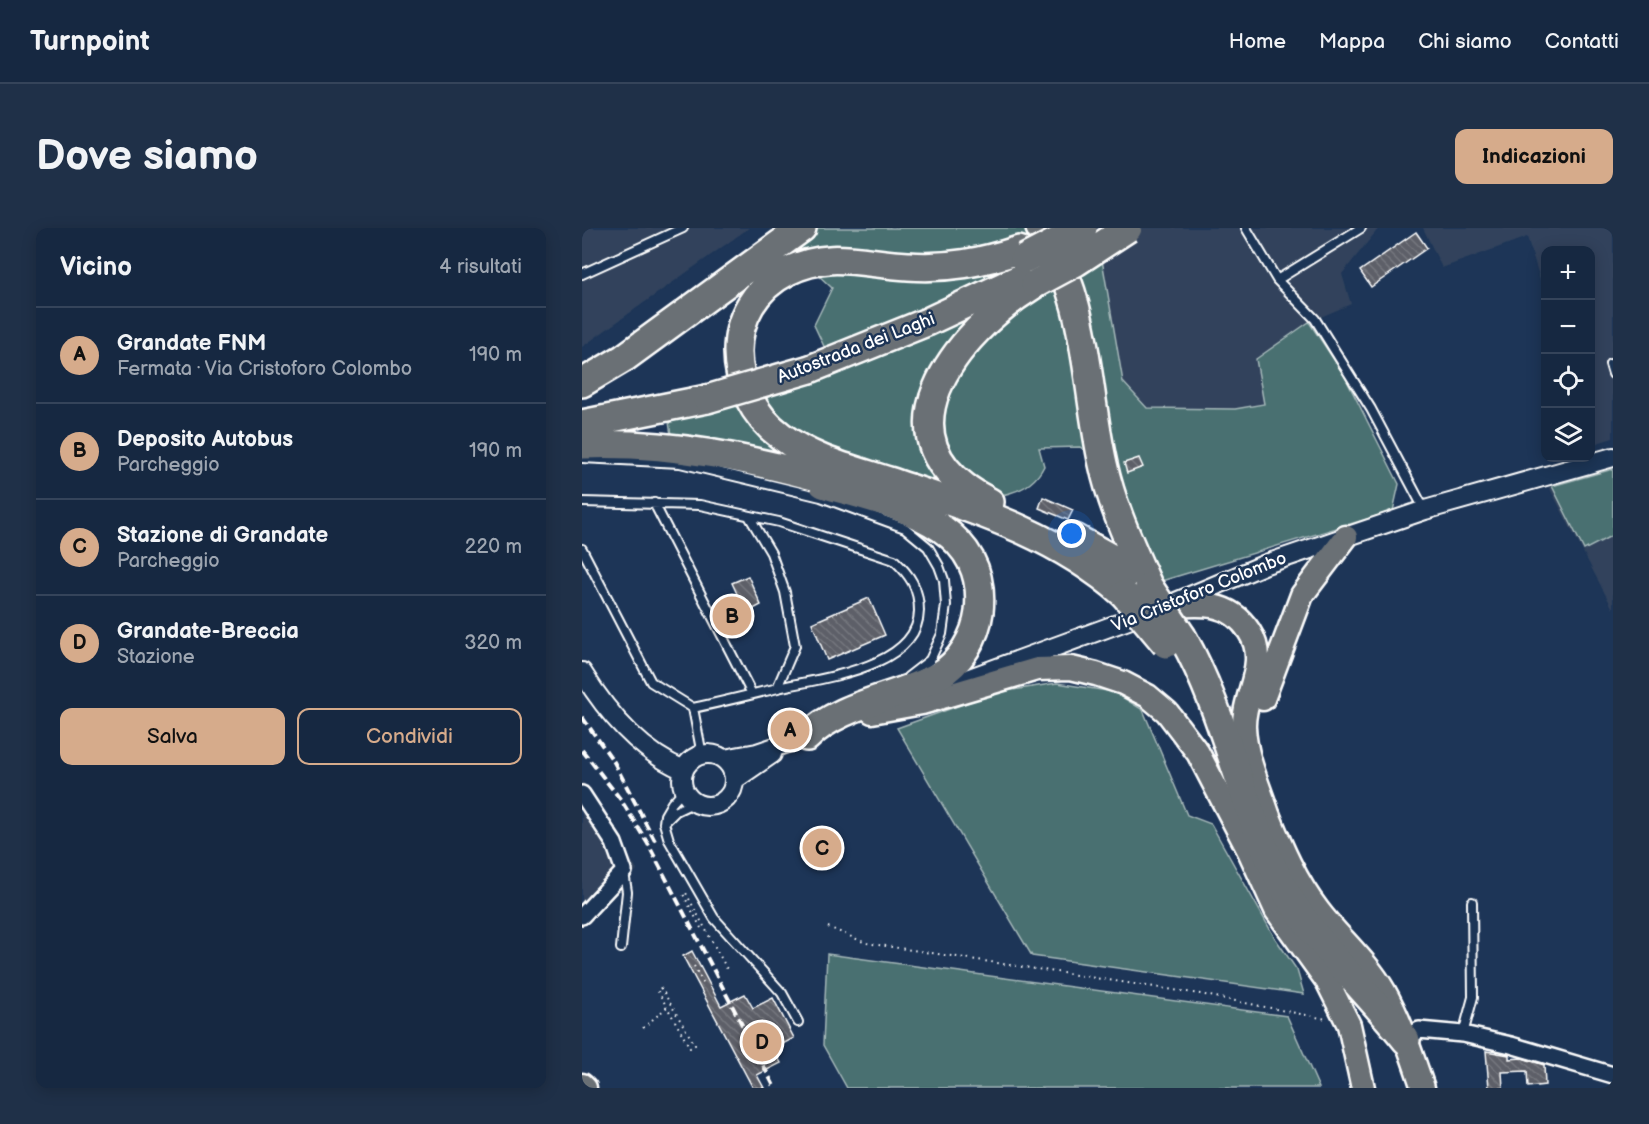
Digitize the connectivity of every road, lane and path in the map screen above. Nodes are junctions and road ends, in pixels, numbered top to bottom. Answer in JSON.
{"nodes":[{"id":1,"x":802,"y":228,"type":"edge"},
{"id":2,"x":1040,"y":228,"type":"edge"},
{"id":3,"x":1065,"y":228,"type":"edge"},
{"id":4,"x":1083,"y":228,"type":"edge"},
{"id":5,"x":1115,"y":228,"type":"edge"},
{"id":6,"x":1128,"y":228,"type":"edge"},
{"id":7,"x":1246,"y":228,"type":"edge"},
{"id":8,"x":1361,"y":228,"type":"edge"},
{"id":9,"x":677,"y":229,"type":"edge"},
{"id":10,"x":1027,"y":266,"type":"junction"},
{"id":11,"x":582,"y":274,"type":"edge"},
{"id":12,"x":1277,"y":280,"type":"junction"},
{"id":13,"x":1609,"y":364,"type":"edge"},
{"id":14,"x":1613,"y":374,"type":"edge"},
{"id":15,"x":582,"y":383,"type":"edge"},
{"id":16,"x":705,"y":391,"type":"junction"},
{"id":17,"x":582,"y":407,"type":"edge"},
{"id":18,"x":582,"y":424,"type":"edge"},
{"id":19,"x":582,"y":445,"type":"edge"},
{"id":20,"x":1613,"y":457,"type":"edge"},
{"id":21,"x":582,"y":458,"type":"edge"},
{"id":22,"x":793,"y":470,"type":"junction"},
{"id":23,"x":582,"y":502,"type":"edge"},
{"id":24,"x":654,"y":503,"type":"junction"},
{"id":25,"x":1425,"y":510,"type":"junction"},
{"id":26,"x":748,"y":516,"type":"junction"},
{"id":27,"x":1346,"y":537,"type":"junction"},
{"id":28,"x":582,"y":549,"type":"edge"},
{"id":29,"x":1076,"y":556,"type":"junction"},
{"id":30,"x":1145,"y":596,"type":"junction"},
{"id":31,"x":1174,"y":641,"type":"junction"},
{"id":32,"x":582,"y":672,"type":"edge"},
{"id":33,"x":777,"y":688,"type":"junction"},
{"id":34,"x":582,"y":693,"type":"edge"},
{"id":35,"x":752,"y":694,"type":"junction"},
{"id":36,"x":693,"y":708,"type":"junction"},
{"id":37,"x":872,"y":712,"type":"junction"},
{"id":38,"x":829,"y":718,"type":"junction"},
{"id":39,"x":798,"y":740,"type":"junction"},
{"id":40,"x":702,"y":755,"type":"junction"},
{"id":41,"x":724,"y":759,"type":"junction"},
{"id":42,"x":1251,"y":763,"type":"junction"},
{"id":43,"x":734,"y":780,"type":"junction"},
{"id":44,"x":687,"y":787,"type":"junction"},
{"id":45,"x":582,"y":794,"type":"edge"},
{"id":46,"x":664,"y":823,"type":"junction"},
{"id":47,"x":1249,"y":851,"type":"junction"},
{"id":48,"x":624,"y":871,"type":"junction"},
{"id":49,"x":1472,"y":902,"type":"dead end"},
{"id":50,"x":582,"y":916,"type":"edge"},
{"id":51,"x":828,"y":927,"type":"dead end"},
{"id":52,"x":701,"y":928,"type":"dead end"},
{"id":53,"x":621,"y":948,"type":"dead end"},
{"id":54,"x":693,"y":966,"type":"dead end"},
{"id":55,"x":728,"y":971,"type":"dead end"},
{"id":56,"x":704,"y":985,"type":"dead end"},
{"id":57,"x":667,"y":1007,"type":"junction"},
{"id":58,"x":1330,"y":1020,"type":"dead end"},
{"id":59,"x":798,"y":1022,"type":"dead end"},
{"id":60,"x":643,"y":1028,"type":"dead end"},
{"id":61,"x":1463,"y":1034,"type":"junction"},
{"id":62,"x":1406,"y":1040,"type":"junction"},
{"id":63,"x":1613,"y":1075,"type":"edge"},
{"id":64,"x":1363,"y":1088,"type":"edge"},
{"id":65,"x":1423,"y":1088,"type":"edge"}],
"edges":[{"from":1,"to":15,"type":"highway"},
{"from":2,"to":30,"type":"highway"},
{"from":3,"to":10,"type":"highway"},
{"from":4,"to":10,"type":"highway","name":"Autostrada dei Laghi","bridge":true},
{"from":5,"to":10,"type":"highway","name":"Autostrada dei Laghi"},
{"from":6,"to":10,"type":"highway","bridge":true},
{"from":7,"to":12,"type":"lane"},
{"from":8,"to":12,"type":"lane"},
{"from":9,"to":11,"type":"lane"},
{"from":10,"to":16,"type":"highway","name":"Autostrada dei Laghi","bridge":true},
{"from":10,"to":29,"type":"highway"},
{"from":10,"to":30,"type":"highway"},
{"from":12,"to":25,"type":"lane"},
{"from":13,"to":14,"type":"lane"},
{"from":16,"to":17,"type":"highway","name":"Autostrada dei Laghi"},
{"from":16,"to":18,"type":"highway","name":"Autostrada dei Laghi"},
{"from":19,"to":22,"type":"highway"},
{"from":20,"to":25,"type":"street","name":"Via Cristoforo Colombo"},
{"from":21,"to":38,"type":"lane"},
{"from":22,"to":29,"type":"highway"},
{"from":22,"to":38,"type":"highway"},
{"from":23,"to":24,"type":"lane"},
{"from":24,"to":26,"type":"lane"},
{"from":24,"to":35,"type":"lane"},
{"from":25,"to":27,"type":"street","name":"Via Cristoforo Colombo"},
{"from":26,"to":33,"type":"lane"},
{"from":26,"to":33,"type":"lane"},
{"from":27,"to":30,"type":"street","name":"Via Cristoforo Colombo"},
{"from":27,"to":42,"type":"main road"},
{"from":28,"to":36,"type":"lane"},
{"from":29,"to":30,"type":"highway"},
{"from":30,"to":31,"type":"highway","bridge":true},
{"from":30,"to":37,"type":"street","name":"Via Cristoforo Colombo"},
{"from":30,"to":42,"type":"main road"},
{"from":31,"to":47,"type":"highway"},
{"from":31,"to":62,"type":"highway"},
{"from":32,"to":44,"type":"street"},
{"from":33,"to":35,"type":"lane"},
{"from":34,"to":44,"type":"street"},
{"from":35,"to":36,"type":"lane"},
{"from":36,"to":40,"type":"lane"},
{"from":37,"to":39,"type":"street","name":"Via Cristoforo Colombo"},
{"from":37,"to":47,"type":"main road"},
{"from":38,"to":39,"type":"highway"},
{"from":39,"to":41,"type":"street","name":"Via Cristoforo Colombo"},
{"from":39,"to":43,"type":"street","name":"Via Cristoforo Colombo"},
{"from":40,"to":41,"type":"street"},
{"from":40,"to":44,"type":"street"},
{"from":41,"to":43,"type":"street"},
{"from":42,"to":62,"type":"main road"},
{"from":43,"to":44,"type":"street"},
{"from":44,"to":46,"type":"lane"},
{"from":44,"to":46,"type":"lane"},
{"from":45,"to":48,"type":"street"},
{"from":46,"to":59,"type":"lane"},
{"from":47,"to":64,"type":"main road"},
{"from":48,"to":50,"type":"street"},
{"from":48,"to":53,"type":"lane"},
{"from":49,"to":61,"type":"lane"},
{"from":51,"to":58,"type":"path"},
{"from":52,"to":55,"type":"path"},
{"from":54,"to":56,"type":"path"},
{"from":57,"to":57,"type":"path"},
{"from":57,"to":60,"type":"path"},
{"from":61,"to":62,"type":"street"},
{"from":61,"to":63,"type":"street"},
{"from":62,"to":65,"type":"main road"}]}
